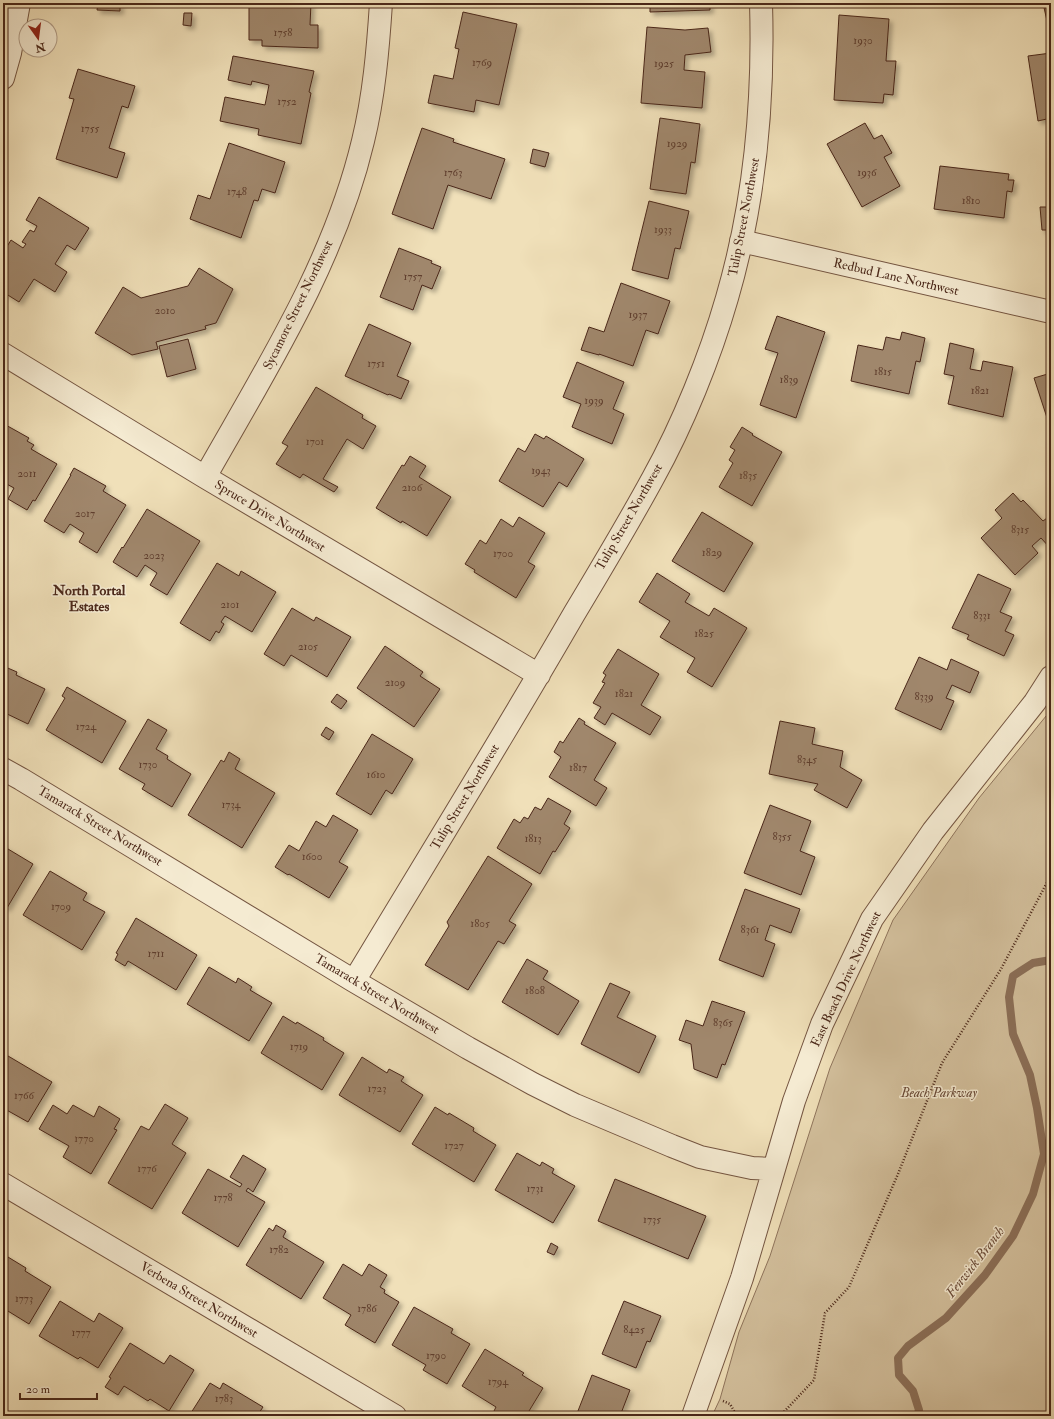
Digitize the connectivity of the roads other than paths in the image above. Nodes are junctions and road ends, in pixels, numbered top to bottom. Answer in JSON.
{"nodes":[{"id":1,"x":19,"y":3,"type":"edge"},
{"id":2,"x":381,"y":3,"type":"edge"},
{"id":3,"x":761,"y":3,"type":"edge"},
{"id":4,"x":3,"y":78,"type":"edge"},
{"id":5,"x":741,"y":241,"type":"junction"},
{"id":6,"x":1051,"y":312,"type":"edge"},
{"id":7,"x":3,"y":354,"type":"edge"},
{"id":8,"x":204,"y":477,"type":"junction"},
{"id":9,"x":538,"y":675,"type":"junction"},
{"id":10,"x":1051,"y":677,"type":"edge"},
{"id":11,"x":3,"y":769,"type":"edge"},
{"id":12,"x":354,"y":980,"type":"junction"},
{"id":13,"x":773,"y":1169,"type":"junction"},
{"id":14,"x":3,"y":1184,"type":"edge"},
{"id":15,"x":395,"y":1416,"type":"edge"},
{"id":16,"x":693,"y":1416,"type":"edge"}],
"edges":[{"from":1,"to":4,"type":"street"},
{"from":2,"to":8,"type":"street","name":"Sycamore Street Northwest"},
{"from":3,"to":5,"type":"street","name":"Tulip Street Northwest"},
{"from":5,"to":6,"type":"street","name":"Redbud Lane Northwest"},
{"from":5,"to":9,"type":"street","name":"Tulip Street Northwest"},
{"from":7,"to":8,"type":"street","name":"Spruce Drive Northwest"},
{"from":8,"to":9,"type":"street","name":"Spruce Drive Northwest"},
{"from":9,"to":12,"type":"street","name":"Tulip Street Northwest"},
{"from":10,"to":13,"type":"street","name":"East Beach Drive Northwest"},
{"from":11,"to":12,"type":"street","name":"Tamarack Street Northwest"},
{"from":12,"to":13,"type":"street","name":"Tamarack Street Northwest"},
{"from":13,"to":16,"type":"street","name":"East Beach Drive Northwest"},
{"from":14,"to":15,"type":"street","name":"Verbena Street Northwest"}]}
